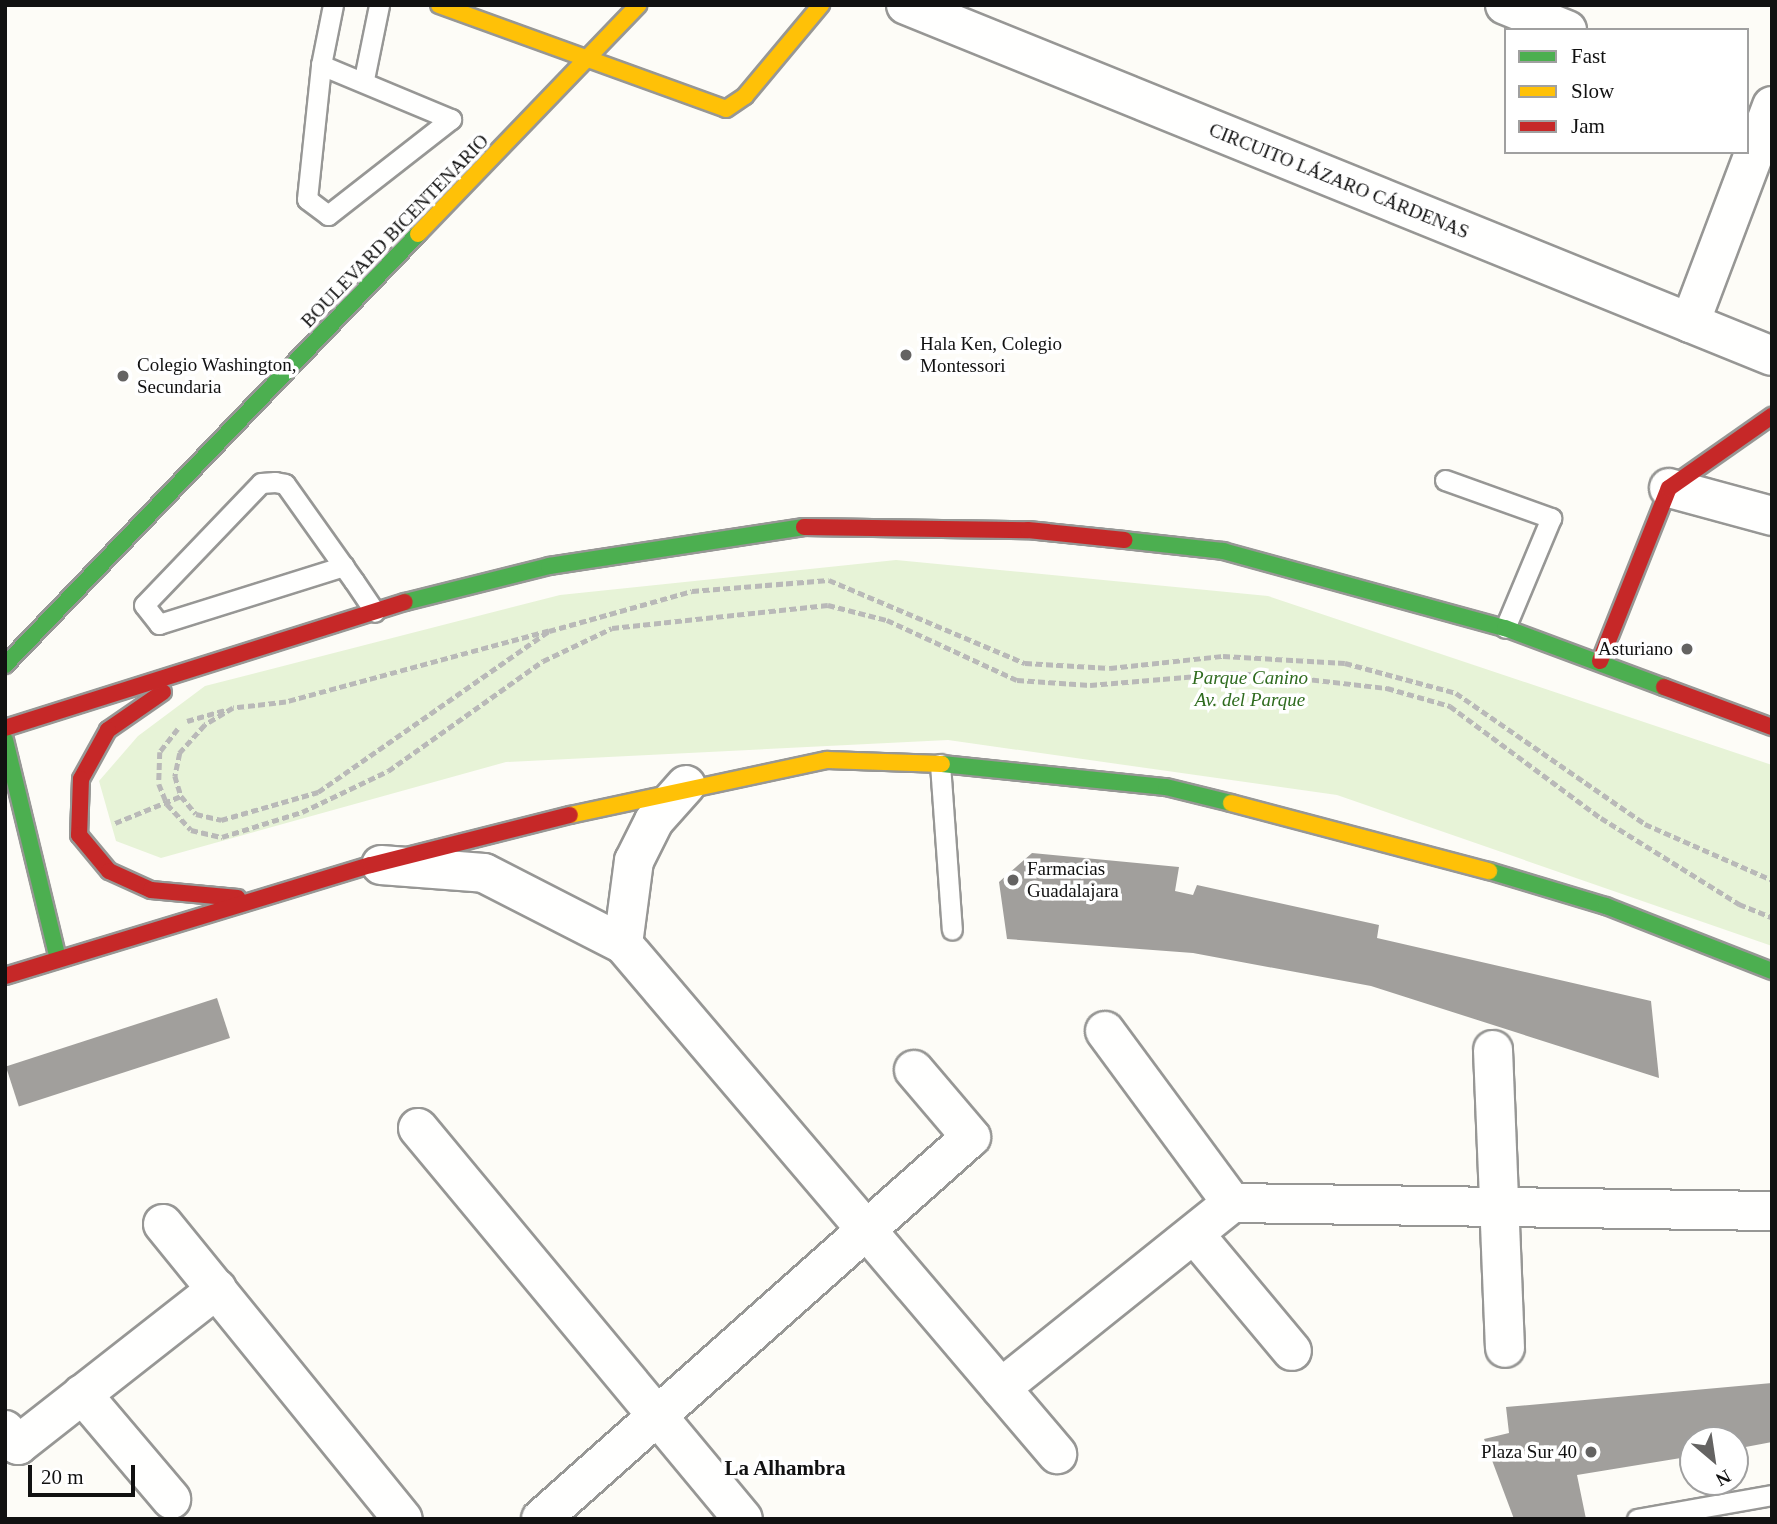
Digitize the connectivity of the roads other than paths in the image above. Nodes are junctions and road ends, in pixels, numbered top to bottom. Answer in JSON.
{"nodes":[{"id":1,"x":334,"y":5,"type":"edge"},
{"id":2,"x":379,"y":5,"type":"edge"},
{"id":3,"x":439,"y":5,"type":"edge"},
{"id":4,"x":638,"y":5,"type":"edge"},
{"id":5,"x":821,"y":5,"type":"edge"},
{"id":6,"x":906,"y":5,"type":"edge"},
{"id":7,"x":1505,"y":5,"type":"edge"},
{"id":8,"x":474,"y":10,"type":"edge"},
{"id":9,"x":1562,"y":28,"type":"edge"},
{"id":10,"x":591,"y":60,"type":"junction"},
{"id":11,"x":321,"y":65,"type":"junction"},
{"id":12,"x":364,"y":79,"type":"junction"},
{"id":13,"x":1765,"y":107,"type":"edge"},
{"id":14,"x":1749,"y":153,"type":"edge"},
{"id":15,"x":1749,"y":154,"type":"edge"},
{"id":16,"x":1690,"y":323,"type":"junction"},
{"id":17,"x":1772,"y":356,"type":"edge"},
{"id":18,"x":1772,"y":416,"type":"edge"},
{"id":19,"x":1445,"y":480,"type":"dead end"},
{"id":20,"x":1669,"y":488,"type":"junction"},
{"id":21,"x":1772,"y":516,"type":"edge"},
{"id":22,"x":344,"y":566,"type":"junction"},
{"id":23,"x":375,"y":611,"type":"junction"},
{"id":24,"x":1505,"y":628,"type":"junction"},
{"id":25,"x":1600,"y":661,"type":"junction"},
{"id":26,"x":5,"y":665,"type":"edge"},
{"id":27,"x":191,"y":673,"type":"junction"},
{"id":28,"x":5,"y":727,"type":"edge"},
{"id":29,"x":1772,"y":727,"type":"edge"},
{"id":30,"x":5,"y":740,"type":"edge"},
{"id":31,"x":940,"y":764,"type":"junction"},
{"id":32,"x":686,"y":785,"type":"junction"},
{"id":33,"x":371,"y":864,"type":"junction"},
{"id":34,"x":257,"y":900,"type":"junction"},
{"id":35,"x":953,"y":930,"type":"dead end"},
{"id":36,"x":623,"y":944,"type":"junction"},
{"id":37,"x":58,"y":959,"type":"junction"},
{"id":38,"x":1772,"y":971,"type":"edge"},
{"id":39,"x":5,"y":976,"type":"edge"},
{"id":40,"x":1105,"y":1031,"type":"dead end"},
{"id":41,"x":1493,"y":1050,"type":"dead end"},
{"id":42,"x":914,"y":1070,"type":"dead end"},
{"id":43,"x":418,"y":1128,"type":"dead end"},
{"id":44,"x":1232,"y":1203,"type":"junction"},
{"id":45,"x":1501,"y":1209,"type":"junction"},
{"id":46,"x":1772,"y":1211,"type":"edge"},
{"id":47,"x":163,"y":1224,"type":"dead end"},
{"id":48,"x":869,"y":1233,"type":"junction"},
{"id":49,"x":1195,"y":1235,"type":"junction"},
{"id":50,"x":217,"y":1289,"type":"junction"},
{"id":51,"x":1505,"y":1348,"type":"dead end"},
{"id":52,"x":1292,"y":1352,"type":"dead end"},
{"id":53,"x":1001,"y":1388,"type":"junction"},
{"id":54,"x":82,"y":1394,"type":"junction"},
{"id":55,"x":656,"y":1416,"type":"junction"},
{"id":56,"x":5,"y":1430,"type":"edge"},
{"id":57,"x":1057,"y":1454,"type":"dead end"},
{"id":58,"x":1772,"y":1495,"type":"edge"},
{"id":59,"x":171,"y":1499,"type":"dead end"},
{"id":60,"x":403,"y":1519,"type":"edge"},
{"id":61,"x":541,"y":1519,"type":"edge"},
{"id":62,"x":743,"y":1519,"type":"edge"},
{"id":63,"x":1637,"y":1519,"type":"edge"}],
"edges":[{"from":1,"to":11,"type":"lane"},
{"from":2,"to":12,"type":"lane"},
{"from":3,"to":8,"type":"main road"},
{"from":4,"to":10,"type":"main road","name":"BOULEVARD BICENTENARIO"},
{"from":5,"to":10,"type":"main road"},
{"from":6,"to":16,"type":"street","name":"CIRCUITO LÁZARO CÁRDENAS"},
{"from":7,"to":9,"type":"street"},
{"from":8,"to":10,"type":"main road"},
{"from":10,"to":26,"type":"main road","name":"BOULEVARD BICENTENARIO"},
{"from":11,"to":12,"type":"lane"},
{"from":11,"to":12,"type":"lane"},
{"from":13,"to":14,"type":"street"},
{"from":15,"to":16,"type":"street"},
{"from":16,"to":17,"type":"street","name":"CIRCUITO LÁZARO CÁRDENAS"},
{"from":18,"to":20,"type":"main road"},
{"from":19,"to":24,"type":"lane"},
{"from":20,"to":21,"type":"street"},
{"from":20,"to":25,"type":"main road"},
{"from":22,"to":22,"type":"lane"},
{"from":22,"to":23,"type":"lane"},
{"from":23,"to":24,"type":"main road"},
{"from":23,"to":27,"type":"main road"},
{"from":24,"to":25,"type":"main road"},
{"from":25,"to":29,"type":"main road"},
{"from":27,"to":28,"type":"main road"},
{"from":27,"to":34,"type":"main road"},
{"from":30,"to":37,"type":"main road"},
{"from":31,"to":32,"type":"main road"},
{"from":31,"to":35,"type":"lane"},
{"from":31,"to":38,"type":"main road"},
{"from":32,"to":33,"type":"main road"},
{"from":32,"to":36,"type":"street"},
{"from":33,"to":34,"type":"main road"},
{"from":33,"to":36,"type":"street"},
{"from":34,"to":37,"type":"main road"},
{"from":36,"to":48,"type":"street"},
{"from":37,"to":39,"type":"main road"},
{"from":40,"to":44,"type":"street"},
{"from":41,"to":45,"type":"street"},
{"from":42,"to":48,"type":"street"},
{"from":43,"to":55,"type":"street"},
{"from":44,"to":45,"type":"street"},
{"from":44,"to":49,"type":"street"},
{"from":45,"to":46,"type":"street"},
{"from":45,"to":51,"type":"street"},
{"from":47,"to":50,"type":"street"},
{"from":48,"to":53,"type":"street"},
{"from":48,"to":55,"type":"street"},
{"from":49,"to":52,"type":"street"},
{"from":49,"to":53,"type":"street"},
{"from":50,"to":54,"type":"street"},
{"from":50,"to":60,"type":"street"},
{"from":53,"to":57,"type":"street"},
{"from":54,"to":56,"type":"street"},
{"from":54,"to":59,"type":"street"},
{"from":55,"to":61,"type":"street"},
{"from":55,"to":62,"type":"street"},
{"from":58,"to":63,"type":"lane"}]}
